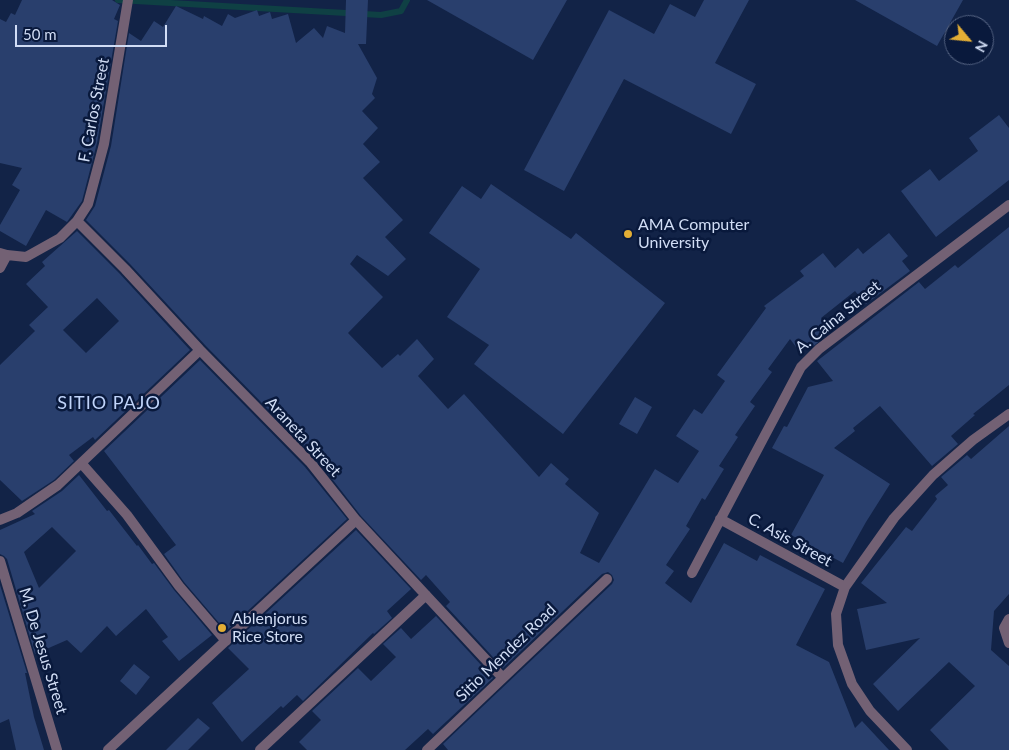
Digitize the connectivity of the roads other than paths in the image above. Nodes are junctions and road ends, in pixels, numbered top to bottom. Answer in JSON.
{"nodes":[{"id":1,"x":128,"y":0,"type":"edge"},
{"id":2,"x":1009,"y":205,"type":"edge"},
{"id":3,"x":77,"y":221,"type":"junction"},
{"id":4,"x":3,"y":254,"type":"edge"},
{"id":5,"x":0,"y":268,"type":"edge"},
{"id":6,"x":200,"y":350,"type":"junction"},
{"id":7,"x":1009,"y":414,"type":"edge"},
{"id":8,"x":82,"y":464,"type":"junction"},
{"id":9,"x":720,"y":518,"type":"junction"},
{"id":10,"x":0,"y":520,"type":"edge"},
{"id":11,"x":356,"y":520,"type":"junction"},
{"id":12,"x":0,"y":561,"type":"edge"},
{"id":13,"x":692,"y":573,"type":"dead end"},
{"id":14,"x":607,"y":579,"type":"dead end"},
{"id":15,"x":845,"y":587,"type":"junction"},
{"id":16,"x":426,"y":595,"type":"junction"},
{"id":17,"x":1009,"y":619,"type":"edge"},
{"id":18,"x":226,"y":640,"type":"junction"},
{"id":19,"x":1009,"y":642,"type":"edge"},
{"id":20,"x":502,"y":677,"type":"junction"},
{"id":21,"x":57,"y":750,"type":"edge"},
{"id":22,"x":108,"y":750,"type":"edge"},
{"id":23,"x":260,"y":750,"type":"edge"},
{"id":24,"x":427,"y":750,"type":"edge"},
{"id":25,"x":907,"y":750,"type":"edge"}],
"edges":[{"from":1,"to":3,"type":"street","name":"F. Carlos Street"},
{"from":2,"to":9,"type":"street","name":"A. Caina Street"},
{"from":3,"to":4,"type":"street","name":"F. Carlos Street"},
{"from":3,"to":6,"type":"street","name":"Araneta Street"},
{"from":4,"to":5,"type":"street"},
{"from":6,"to":8,"type":"street"},
{"from":6,"to":11,"type":"street","name":"Araneta Street"},
{"from":7,"to":15,"type":"street"},
{"from":8,"to":10,"type":"street"},
{"from":8,"to":18,"type":"street"},
{"from":9,"to":13,"type":"street","name":"A. Caina Street"},
{"from":9,"to":15,"type":"street","name":"C. Asis Street"},
{"from":11,"to":16,"type":"street","name":"Araneta Street"},
{"from":11,"to":18,"type":"street"},
{"from":12,"to":21,"type":"street","name":"M. De Jesus Street"},
{"from":14,"to":20,"type":"street","name":"Sitio Mendez Road"},
{"from":15,"to":25,"type":"street"},
{"from":16,"to":20,"type":"street","name":"Araneta Street"},
{"from":16,"to":23,"type":"street"},
{"from":17,"to":19,"type":"street"},
{"from":18,"to":22,"type":"street"},
{"from":20,"to":24,"type":"street","name":"Sitio Mendez Road"}]}
